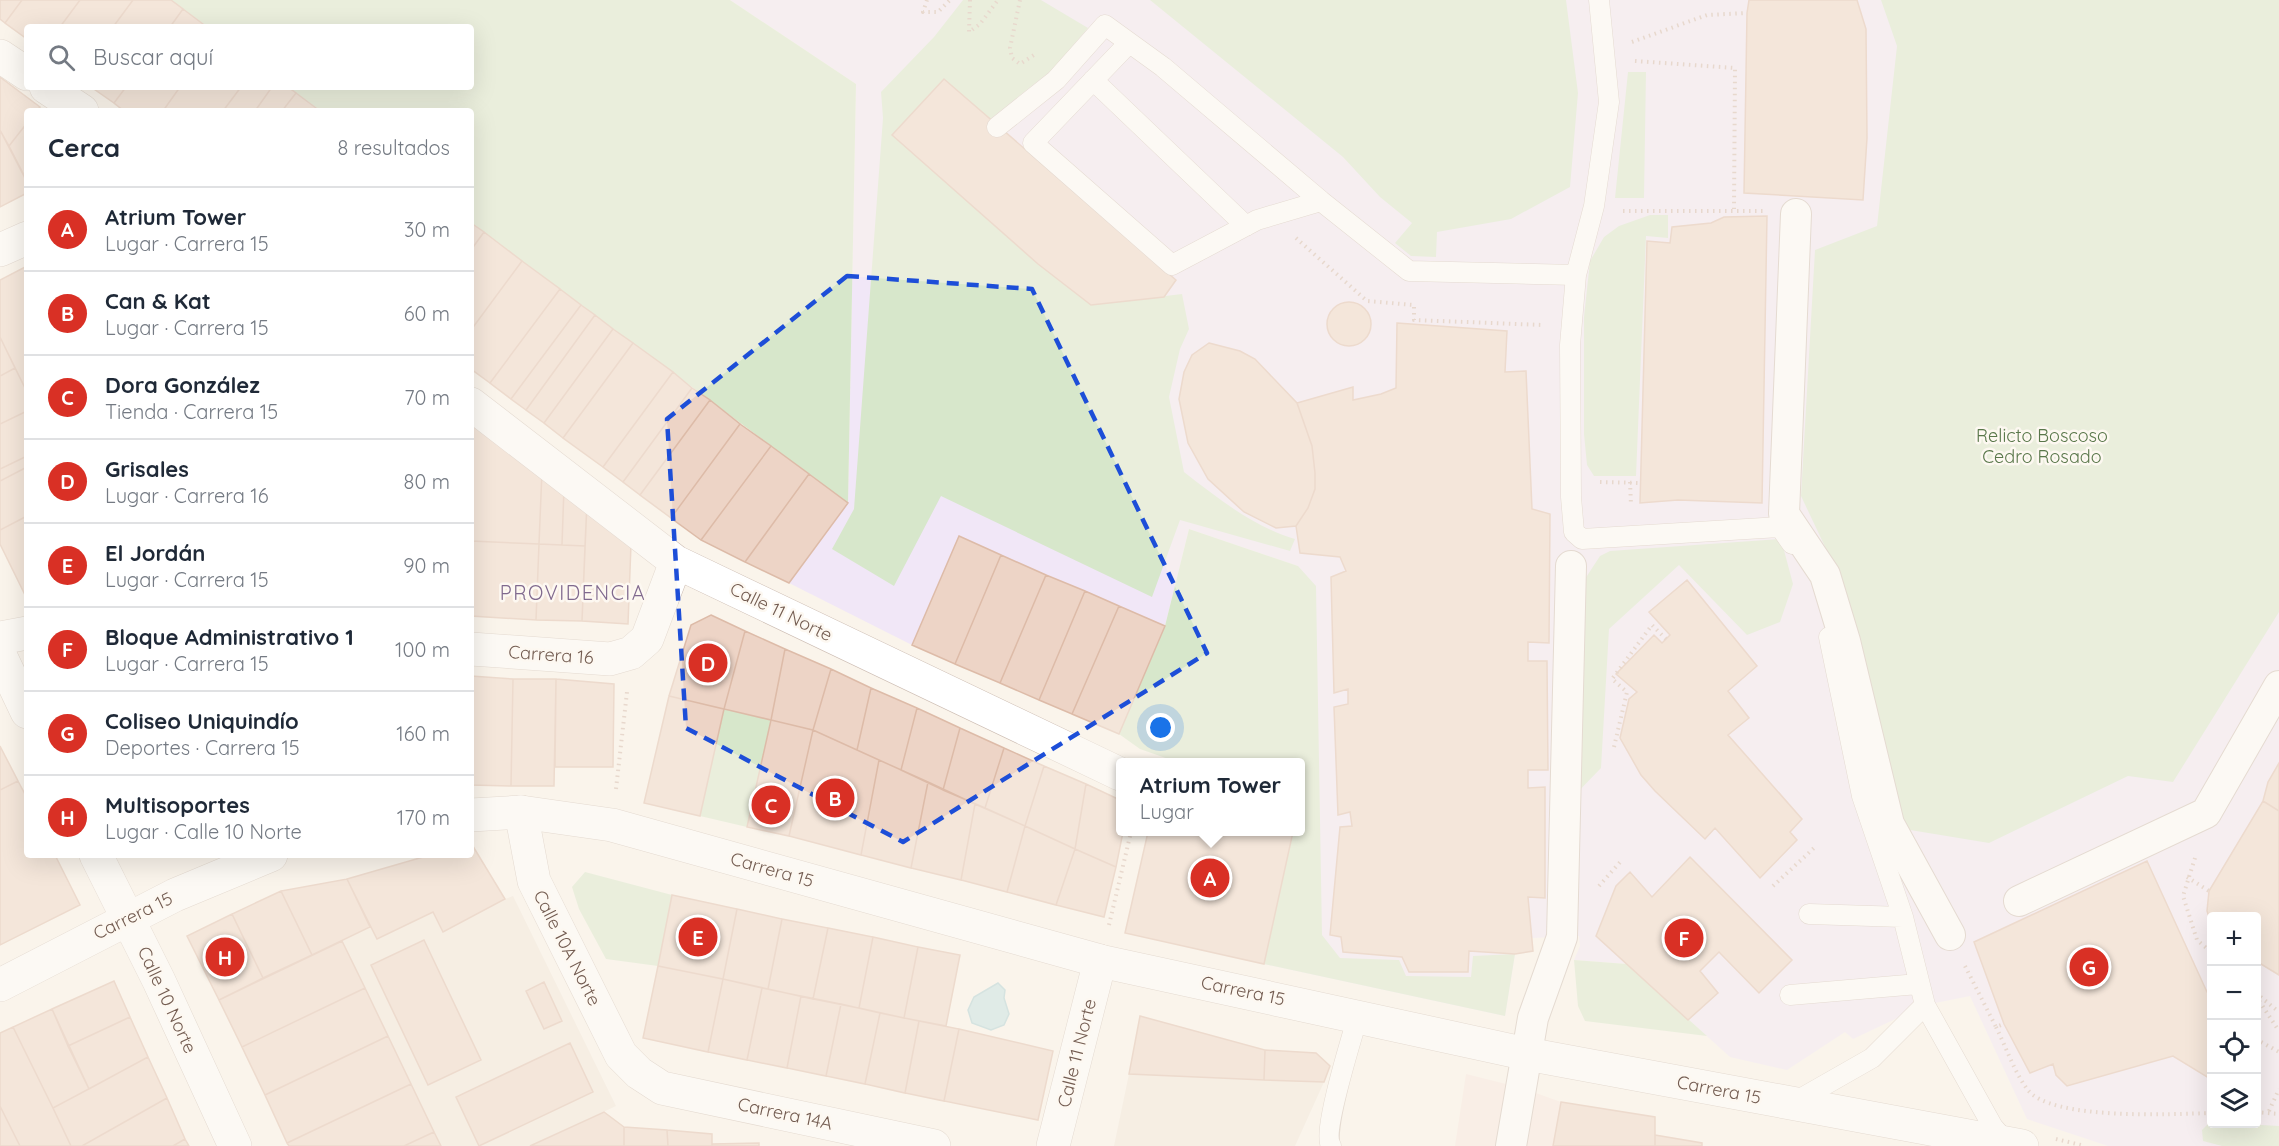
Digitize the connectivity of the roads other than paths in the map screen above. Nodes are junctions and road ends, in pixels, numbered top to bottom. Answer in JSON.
{"nodes":[{"id":1,"x":1599,"y":0,"type":"edge"},
{"id":2,"x":1128,"y":44,"type":"junction"},
{"id":3,"x":0,"y":56,"type":"edge"},
{"id":4,"x":24,"y":72,"type":"edge"},
{"id":5,"x":1093,"y":80,"type":"junction"},
{"id":6,"x":50,"y":90,"type":"edge"},
{"id":7,"x":78,"y":108,"type":"edge"},
{"id":8,"x":997,"y":127,"type":"dead end"},
{"id":9,"x":1321,"y":201,"type":"junction"},
{"id":10,"x":1796,"y":214,"type":"road end"},
{"id":11,"x":1246,"y":226,"type":"junction"},
{"id":12,"x":24,"y":239,"type":"edge"},
{"id":13,"x":0,"y":250,"type":"edge"},
{"id":14,"x":1576,"y":275,"type":"junction"},
{"id":15,"x":474,"y":406,"type":"edge"},
{"id":16,"x":676,"y":562,"type":"junction"},
{"id":17,"x":1571,"y":566,"type":"dead end"},
{"id":18,"x":24,"y":634,"type":"edge"},
{"id":19,"x":0,"y":638,"type":"edge"},
{"id":20,"x":474,"y":649,"type":"edge"},
{"id":21,"x":0,"y":656,"type":"edge"},
{"id":22,"x":2279,"y":686,"type":"edge"},
{"id":23,"x":24,"y":706,"type":"edge"},
{"id":24,"x":1116,"y":772,"type":"edge"},
{"id":25,"x":521,"y":812,"type":"junction"},
{"id":26,"x":474,"y":815,"type":"edge"},
{"id":27,"x":97,"y":858,"type":"edge"},
{"id":28,"x":263,"y":858,"type":"edge"},
{"id":29,"x":2019,"y":901,"type":"dead end"},
{"id":30,"x":1809,"y":914,"type":"dead end"},
{"id":31,"x":1902,"y":917,"type":"junction"},
{"id":32,"x":127,"y":918,"type":"junction"},
{"id":33,"x":1950,"y":935,"type":"road end"},
{"id":34,"x":1100,"y":961,"type":"junction"},
{"id":35,"x":1918,"y":984,"type":"junction"},
{"id":36,"x":0,"y":985,"type":"edge"},
{"id":37,"x":1790,"y":996,"type":"dead end"},
{"id":38,"x":1925,"y":1005,"type":"junction"},
{"id":39,"x":1358,"y":1016,"type":"junction"},
{"id":40,"x":1527,"y":1054,"type":"junction"},
{"id":41,"x":639,"y":1073,"type":"joint"},
{"id":42,"x":1791,"y":1104,"type":"junction"},
{"id":43,"x":2014,"y":1144,"type":"edge"},
{"id":44,"x":235,"y":1146,"type":"edge"},
{"id":45,"x":934,"y":1146,"type":"edge"},
{"id":46,"x":1053,"y":1146,"type":"edge"},
{"id":47,"x":1331,"y":1146,"type":"edge"},
{"id":48,"x":1512,"y":1146,"type":"edge"}],
"edges":[{"from":1,"to":14,"type":"lane"},
{"from":2,"to":5,"type":"lane"},
{"from":2,"to":8,"type":"lane"},
{"from":2,"to":9,"type":"lane"},
{"from":3,"to":4,"type":"street"},
{"from":5,"to":11,"type":"lane"},
{"from":5,"to":11,"type":"lane"},
{"from":6,"to":7,"type":"street"},
{"from":9,"to":11,"type":"lane"},
{"from":9,"to":14,"type":"lane"},
{"from":10,"to":33,"type":"street"},
{"from":12,"to":13,"type":"street"},
{"from":14,"to":31,"type":"lane"},
{"from":15,"to":16,"type":"street","name":"Calle 11 Norte"},
{"from":16,"to":20,"type":"street","name":"Carrera 16"},
{"from":16,"to":24,"type":"street","name":"Calle 11 Norte"},
{"from":17,"to":40,"type":"street"},
{"from":18,"to":19,"type":"street"},
{"from":21,"to":23,"type":"street"},
{"from":22,"to":29,"type":"street"},
{"from":25,"to":26,"type":"street","name":"Carrera 15"},
{"from":25,"to":34,"type":"street","name":"Carrera 15"},
{"from":25,"to":41,"type":"street","name":"Calle 10A Norte"},
{"from":27,"to":32,"type":"street","name":"Calle 10 Norte"},
{"from":28,"to":32,"type":"street","name":"Carrera 15"},
{"from":30,"to":31,"type":"lane"},
{"from":31,"to":35,"type":"lane"},
{"from":32,"to":36,"type":"street","name":"Carrera 15"},
{"from":32,"to":44,"type":"street","name":"Calle 10 Norte"},
{"from":34,"to":39,"type":"street","name":"Carrera 15"},
{"from":34,"to":46,"type":"street","name":"Calle 11 Norte"},
{"from":35,"to":37,"type":"lane"},
{"from":35,"to":38,"type":"lane"},
{"from":38,"to":42,"type":"lane"},
{"from":38,"to":43,"type":"lane"},
{"from":39,"to":40,"type":"street","name":"Carrera 15"},
{"from":39,"to":47,"type":"lane"},
{"from":40,"to":42,"type":"street","name":"Carrera 15"},
{"from":40,"to":48,"type":"street"},
{"from":41,"to":45,"type":"street","name":"Carrera 14A"},
{"from":42,"to":43,"type":"street","name":"Carrera 15"}]}
